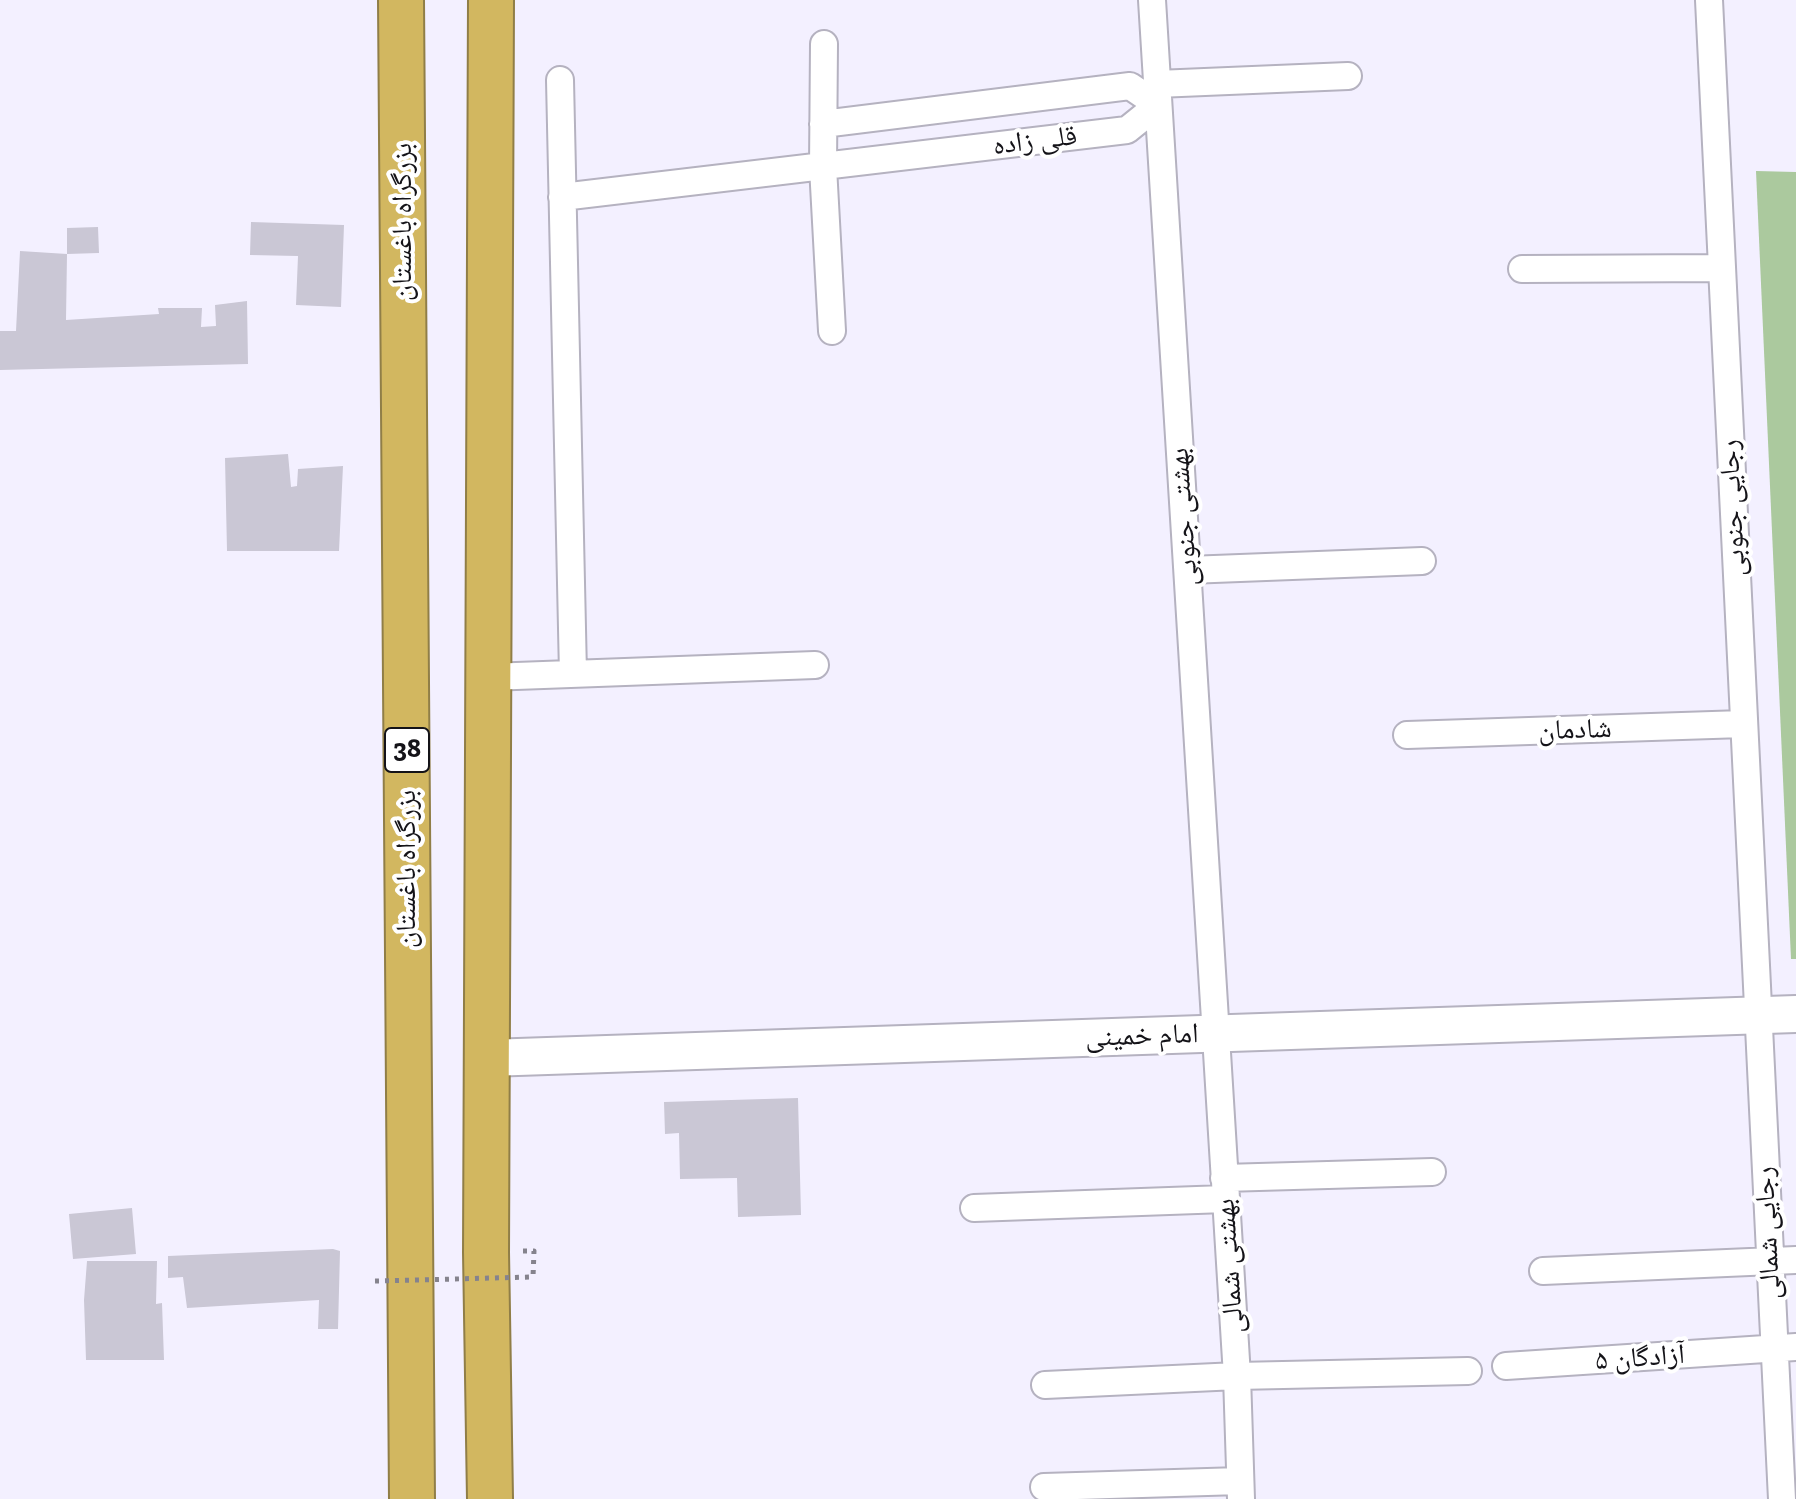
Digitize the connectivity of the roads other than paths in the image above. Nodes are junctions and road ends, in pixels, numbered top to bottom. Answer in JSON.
{"nodes":[{"id":1,"x":401,"y":0,"type":"edge"},
{"id":2,"x":491,"y":0,"type":"edge"},
{"id":3,"x":1152,"y":0,"type":"edge"},
{"id":4,"x":1709,"y":0,"type":"edge"},
{"id":5,"x":824,"y":44,"type":"dead end"},
{"id":6,"x":1348,"y":76,"type":"dead end"},
{"id":7,"x":560,"y":80,"type":"dead end"},
{"id":8,"x":1158,"y":94,"type":"junction"},
{"id":9,"x":823,"y":124,"type":"junction"},
{"id":10,"x":823,"y":167,"type":"junction"},
{"id":11,"x":562,"y":197,"type":"junction"},
{"id":12,"x":1721,"y":268,"type":"junction"},
{"id":13,"x":1522,"y":269,"type":"dead end"},
{"id":14,"x":832,"y":331,"type":"dead end"},
{"id":15,"x":1422,"y":561,"type":"dead end"},
{"id":16,"x":1188,"y":570,"type":"junction"},
{"id":17,"x":815,"y":665,"type":"dead end"},
{"id":18,"x":573,"y":674,"type":"junction"},
{"id":19,"x":489,"y":677,"type":"junction"},
{"id":20,"x":1743,"y":724,"type":"junction"},
{"id":21,"x":1407,"y":735,"type":"dead end"},
{"id":22,"x":1796,"y":1014,"type":"edge"},
{"id":23,"x":1757,"y":1015,"type":"junction"},
{"id":24,"x":1216,"y":1033,"type":"junction"},
{"id":25,"x":488,"y":1058,"type":"junction"},
{"id":26,"x":1432,"y":1172,"type":"dead end"},
{"id":27,"x":1224,"y":1189,"type":"junction"},
{"id":28,"x":974,"y":1208,"type":"dead end"},
{"id":29,"x":1783,"y":1260,"type":"edge"},
{"id":30,"x":1543,"y":1271,"type":"dead end"},
{"id":31,"x":1785,"y":1348,"type":"edge"},
{"id":32,"x":1506,"y":1366,"type":"dead end"},
{"id":33,"x":1468,"y":1371,"type":"dead end"},
{"id":34,"x":1237,"y":1376,"type":"junction"},
{"id":35,"x":1045,"y":1385,"type":"dead end"},
{"id":36,"x":1044,"y":1487,"type":"dead end"},
{"id":37,"x":1240,"y":1490,"type":"edge"},
{"id":38,"x":412,"y":1499,"type":"edge"},
{"id":39,"x":490,"y":1499,"type":"edge"},
{"id":40,"x":1782,"y":1499,"type":"edge"}],
"edges":[{"from":1,"to":38,"type":"highway","name":"بزرگراه باغستان","number":"38"},
{"from":2,"to":19,"type":"highway"},
{"from":3,"to":8,"type":"street","name":"بهشتی جنوبی"},
{"from":4,"to":12,"type":"street","name":"رجایی جنوبی"},
{"from":5,"to":9,"type":"street"},
{"from":6,"to":8,"type":"street"},
{"from":7,"to":11,"type":"street"},
{"from":8,"to":9,"type":"street","name":"قلی زاده"},
{"from":8,"to":10,"type":"street","name":"قلی زاده"},
{"from":8,"to":16,"type":"street","name":"بهشتی جنوبی"},
{"from":9,"to":10,"type":"street"},
{"from":10,"to":11,"type":"street","name":"قلی زاده"},
{"from":10,"to":14,"type":"street"},
{"from":11,"to":18,"type":"street"},
{"from":12,"to":13,"type":"street"},
{"from":12,"to":20,"type":"street","name":"رجایی جنوبی"},
{"from":15,"to":16,"type":"street"},
{"from":16,"to":24,"type":"street","name":"بهشتی جنوبی"},
{"from":17,"to":18,"type":"street"},
{"from":18,"to":19,"type":"street"},
{"from":19,"to":25,"type":"highway"},
{"from":20,"to":21,"type":"street","name":"شادمان"},
{"from":20,"to":23,"type":"street","name":"رجایی جنوبی"},
{"from":22,"to":23,"type":"street","name":"امام خمینی"},
{"from":23,"to":24,"type":"street","name":"امام خمینی"},
{"from":23,"to":29,"type":"street","name":"رجایی شمالی"},
{"from":24,"to":25,"type":"street","name":"امام خمینی"},
{"from":24,"to":27,"type":"street","name":"بهشتی شمالی"},
{"from":25,"to":39,"type":"highway"},
{"from":26,"to":27,"type":"street"},
{"from":27,"to":28,"type":"street"},
{"from":27,"to":34,"type":"street","name":"بهشتی شمالی"},
{"from":29,"to":30,"type":"street"},
{"from":29,"to":31,"type":"street","name":"رجایی شمالی"},
{"from":31,"to":32,"type":"street","name":"آزادگان ۵"},
{"from":31,"to":40,"type":"street","name":"رجایی شمالی"},
{"from":33,"to":34,"type":"street"},
{"from":34,"to":35,"type":"street"},
{"from":34,"to":37,"type":"street","name":"بهشتی شمالی"},
{"from":36,"to":37,"type":"street"}]}
